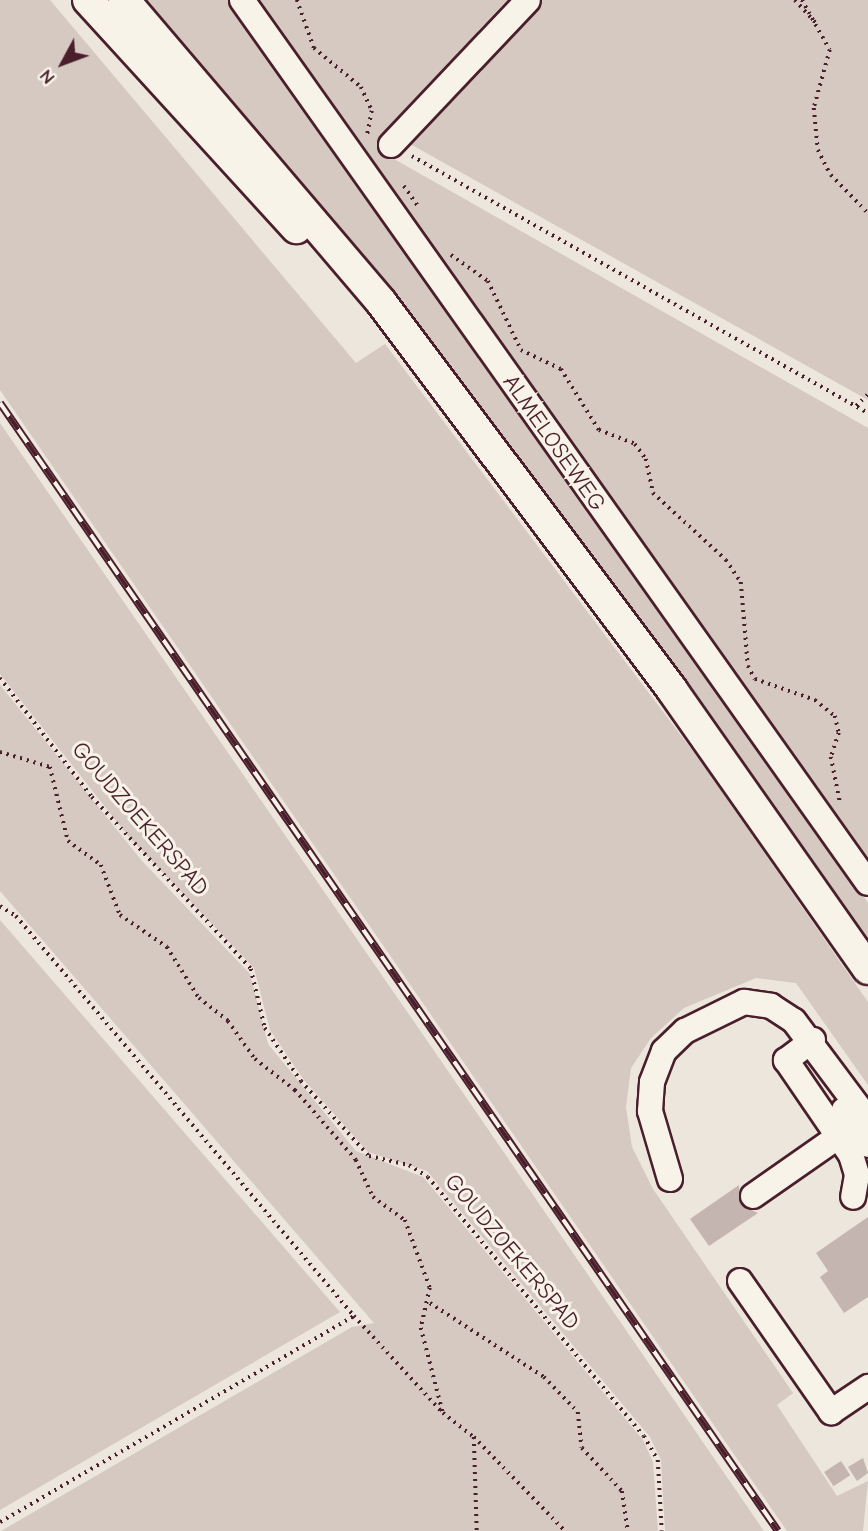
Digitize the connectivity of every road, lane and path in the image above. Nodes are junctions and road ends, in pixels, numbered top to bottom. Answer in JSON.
{"nodes":[{"id":1,"x":88,"y":0,"type":"edge"},
{"id":2,"x":124,"y":0,"type":"edge"},
{"id":3,"x":242,"y":0,"type":"edge"},
{"id":4,"x":297,"y":0,"type":"edge"},
{"id":5,"x":528,"y":0,"type":"edge"},
{"id":6,"x":795,"y":0,"type":"edge"},
{"id":7,"x":802,"y":0,"type":"edge"},
{"id":8,"x":818,"y":24,"type":"junction"},
{"id":9,"x":380,"y":145,"type":"junction"},
{"id":10,"x":397,"y":179,"type":"dead end"},
{"id":11,"x":421,"y":211,"type":"dead end"},
{"id":12,"x":868,"y":213,"type":"edge"},
{"id":13,"x":440,"y":245,"type":"dead end"},
{"id":14,"x":441,"y":385,"type":"junction"},
{"id":15,"x":868,"y":394,"type":"edge"},
{"id":16,"x":856,"y":406,"type":"junction"},
{"id":17,"x":868,"y":413,"type":"edge"},
{"id":18,"x":0,"y":678,"type":"edge"},
{"id":19,"x":0,"y":752,"type":"edge"},
{"id":20,"x":845,"y":811,"type":"dead end"},
{"id":21,"x":868,"y":883,"type":"edge"},
{"id":22,"x":0,"y":906,"type":"edge"},
{"id":23,"x":868,"y":969,"type":"edge"},
{"id":24,"x":808,"y":1045,"type":"junction"},
{"id":25,"x":868,"y":1120,"type":"edge"},
{"id":26,"x":839,"y":1136,"type":"junction"},
{"id":27,"x":868,"y":1145,"type":"edge"},
{"id":28,"x":670,"y":1179,"type":"dead end"},
{"id":29,"x":753,"y":1196,"type":"dead end"},
{"id":30,"x":853,"y":1198,"type":"dead end"},
{"id":31,"x":740,"y":1281,"type":"dead end"},
{"id":32,"x":430,"y":1303,"type":"junction"},
{"id":33,"x":354,"y":1316,"type":"junction"},
{"id":34,"x":868,"y":1387,"type":"edge"},
{"id":35,"x":443,"y":1413,"type":"junction"},
{"id":36,"x":474,"y":1437,"type":"junction"},
{"id":37,"x":0,"y":1522,"type":"edge"},
{"id":38,"x":477,"y":1531,"type":"edge"},
{"id":39,"x":565,"y":1531,"type":"edge"},
{"id":40,"x":628,"y":1531,"type":"edge"},
{"id":41,"x":662,"y":1531,"type":"edge"}],
"edges":[{"from":1,"to":14,"type":"main road"},
{"from":2,"to":14,"type":"main road"},
{"from":3,"to":21,"type":"street","name":"ALMELOSEWEG"},
{"from":4,"to":9,"type":"path"},
{"from":5,"to":9,"type":"street"},
{"from":6,"to":8,"type":"path"},
{"from":7,"to":8,"type":"path"},
{"from":8,"to":12,"type":"path"},
{"from":9,"to":16,"type":"path"},
{"from":10,"to":11,"type":"path"},
{"from":13,"to":20,"type":"path"},
{"from":14,"to":23,"type":"main road"},
{"from":15,"to":16,"type":"path"},
{"from":16,"to":17,"type":"path"},
{"from":18,"to":41,"type":"path","name":"GOUDZOEKERSPAD"},
{"from":19,"to":32,"type":"path"},
{"from":22,"to":33,"type":"path"},
{"from":24,"to":25,"type":"street"},
{"from":24,"to":26,"type":"street"},
{"from":24,"to":27,"type":"street"},
{"from":24,"to":28,"type":"street"},
{"from":26,"to":29,"type":"street"},
{"from":26,"to":30,"type":"street"},
{"from":31,"to":34,"type":"street"},
{"from":32,"to":35,"type":"path"},
{"from":32,"to":40,"type":"path"},
{"from":33,"to":35,"type":"path"},
{"from":33,"to":37,"type":"path"},
{"from":35,"to":36,"type":"path"},
{"from":36,"to":38,"type":"path"},
{"from":36,"to":39,"type":"path"}]}
